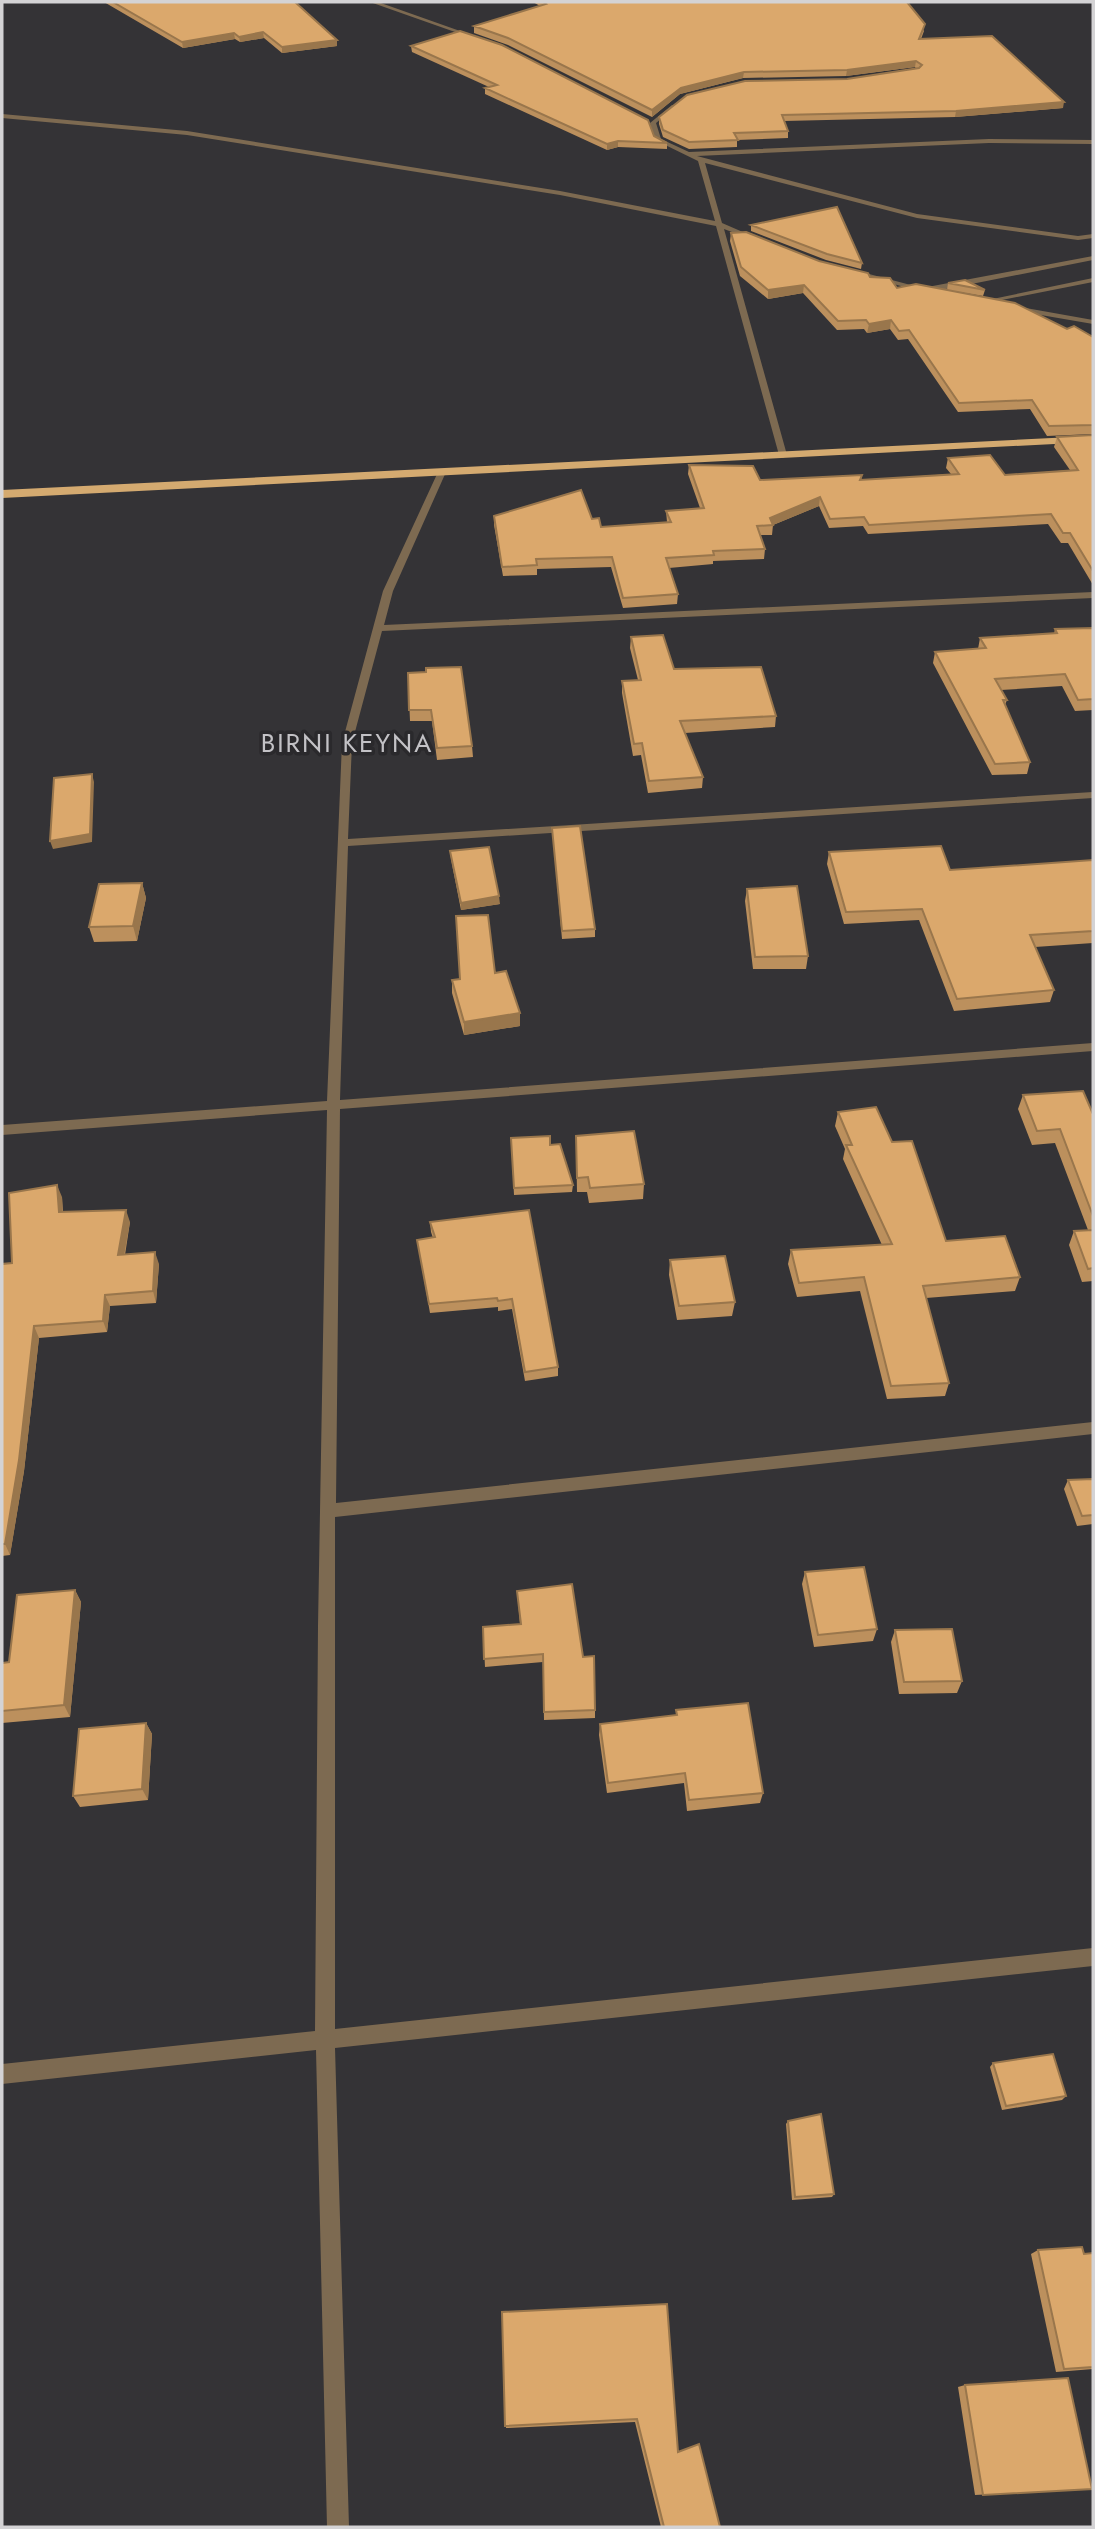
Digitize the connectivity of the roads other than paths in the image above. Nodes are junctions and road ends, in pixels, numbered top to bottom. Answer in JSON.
{"nodes":[{"id":1,"x":373,"y":2,"type":"edge"},
{"id":2,"x":478,"y":38,"type":"edge"},
{"id":3,"x":683,"y":99,"type":"edge"},
{"id":4,"x":2,"y":116,"type":"edge"},
{"id":5,"x":640,"y":117,"type":"edge"},
{"id":6,"x":653,"y":123,"type":"junction"},
{"id":7,"x":1093,"y":142,"type":"edge"},
{"id":8,"x":688,"y":154,"type":"junction"},
{"id":9,"x":701,"y":160,"type":"junction"},
{"id":10,"x":718,"y":224,"type":"junction"},
{"id":11,"x":1093,"y":236,"type":"edge"},
{"id":12,"x":764,"y":242,"type":"edge"},
{"id":13,"x":1093,"y":258,"type":"edge"},
{"id":14,"x":845,"y":270,"type":"edge"},
{"id":15,"x":1093,"y":280,"type":"edge"},
{"id":16,"x":922,"y":290,"type":"junction"},
{"id":17,"x":946,"y":295,"type":"edge"},
{"id":18,"x":970,"y":300,"type":"edge"},
{"id":19,"x":982,"y":302,"type":"junction"},
{"id":20,"x":1093,"y":322,"type":"edge"},
{"id":21,"x":1093,"y":439,"type":"edge"},
{"id":22,"x":783,"y":455,"type":"junction"},
{"id":23,"x":442,"y":472,"type":"junction"},
{"id":24,"x":2,"y":494,"type":"edge"},
{"id":25,"x":1093,"y":595,"type":"edge"},
{"id":26,"x":378,"y":628,"type":"junction"},
{"id":27,"x":1093,"y":795,"type":"edge"},
{"id":28,"x":343,"y":843,"type":"junction"},
{"id":29,"x":1093,"y":1047,"type":"edge"},
{"id":30,"x":333,"y":1103,"type":"junction"},
{"id":31,"x":2,"y":1130,"type":"edge"},
{"id":32,"x":1093,"y":1427,"type":"edge"},
{"id":33,"x":328,"y":1511,"type":"junction"},
{"id":34,"x":1093,"y":1956,"type":"edge"},
{"id":35,"x":325,"y":2039,"type":"junction"},
{"id":36,"x":2,"y":2074,"type":"edge"},
{"id":37,"x":338,"y":2527,"type":"edge"}],
"edges":[{"from":1,"to":2,"type":"street"},
{"from":3,"to":6,"type":"street"},
{"from":4,"to":10,"type":"street"},
{"from":5,"to":6,"type":"street"},
{"from":6,"to":8,"type":"street"},
{"from":7,"to":8,"type":"street"},
{"from":8,"to":9,"type":"street"},
{"from":9,"to":10,"type":"street"},
{"from":9,"to":11,"type":"street"},
{"from":10,"to":12,"type":"street"},
{"from":10,"to":22,"type":"street"},
{"from":13,"to":16,"type":"street"},
{"from":14,"to":16,"type":"street"},
{"from":15,"to":19,"type":"street"},
{"from":16,"to":17,"type":"street"},
{"from":18,"to":19,"type":"street"},
{"from":19,"to":20,"type":"street"},
{"from":21,"to":22,"type":"highway"},
{"from":22,"to":23,"type":"highway"},
{"from":23,"to":24,"type":"highway"},
{"from":23,"to":26,"type":"street"},
{"from":25,"to":26,"type":"street"},
{"from":26,"to":28,"type":"street"},
{"from":27,"to":28,"type":"street"},
{"from":28,"to":30,"type":"street"},
{"from":29,"to":30,"type":"street"},
{"from":30,"to":31,"type":"street"},
{"from":30,"to":33,"type":"street"},
{"from":32,"to":33,"type":"street"},
{"from":33,"to":35,"type":"street"},
{"from":34,"to":35,"type":"street"},
{"from":35,"to":36,"type":"street"},
{"from":35,"to":37,"type":"street"}]}
